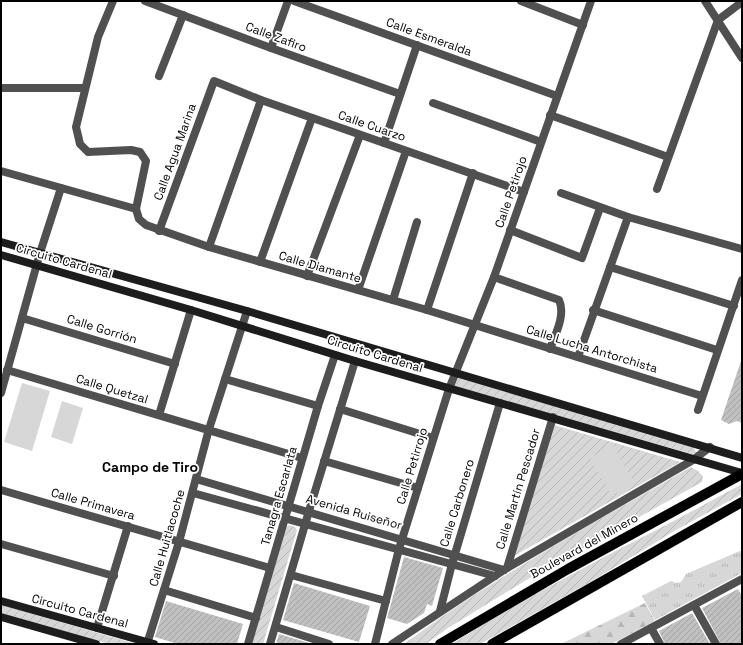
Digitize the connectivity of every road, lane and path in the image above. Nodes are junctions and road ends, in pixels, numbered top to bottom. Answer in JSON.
{"nodes":[{"id":1,"x":113,"y":1,"type":"edge"},
{"id":2,"x":145,"y":1,"type":"edge"},
{"id":3,"x":288,"y":1,"type":"edge"},
{"id":4,"x":294,"y":1,"type":"edge"},
{"id":5,"x":521,"y":1,"type":"edge"},
{"id":6,"x":591,"y":1,"type":"edge"},
{"id":7,"x":705,"y":1,"type":"edge"},
{"id":8,"x":742,"y":2,"type":"edge"},
{"id":9,"x":166,"y":5,"type":"edge"},
{"id":10,"x":183,"y":15,"type":"junction"},
{"id":11,"x":718,"y":20,"type":"junction"},
{"id":12,"x":583,"y":25,"type":"junction"},
{"id":13,"x":417,"y":45,"type":"junction"},
{"id":14,"x":271,"y":48,"type":"junction"},
{"id":15,"x":742,"y":58,"type":"edge"},
{"id":16,"x":160,"y":76,"type":"dead end"},
{"id":17,"x":214,"y":81,"type":"joint"},
{"id":18,"x":1,"y":88,"type":"edge"},
{"id":19,"x":85,"y":88,"type":"junction"},
{"id":20,"x":400,"y":94,"type":"junction"},
{"id":21,"x":557,"y":96,"type":"junction"},
{"id":22,"x":260,"y":100,"type":"junction"},
{"id":23,"x":433,"y":103,"type":"dead end"},
{"id":24,"x":550,"y":115,"type":"junction"},
{"id":25,"x":312,"y":118,"type":"junction"},
{"id":26,"x":360,"y":135,"type":"junction"},
{"id":27,"x":541,"y":142,"type":"junction"},
{"id":28,"x":384,"y":143,"type":"junction"},
{"id":29,"x":406,"y":151,"type":"junction"},
{"id":30,"x":668,"y":157,"type":"junction"},
{"id":31,"x":1,"y":171,"type":"edge"},
{"id":32,"x":472,"y":173,"type":"junction"},
{"id":33,"x":61,"y":188,"type":"junction"},
{"id":34,"x":657,"y":189,"type":"dead end"},
{"id":35,"x":524,"y":192,"type":"junction"},
{"id":36,"x":561,"y":193,"type":"dead end"},
{"id":37,"x":600,"y":208,"type":"junction"},
{"id":38,"x":136,"y":209,"type":"junction"},
{"id":39,"x":628,"y":218,"type":"junction"},
{"id":40,"x":416,"y":222,"type":"dead end"},
{"id":41,"x":510,"y":230,"type":"junction"},
{"id":42,"x":159,"y":231,"type":"junction"},
{"id":43,"x":1,"y":242,"type":"edge"},
{"id":44,"x":209,"y":246,"type":"junction"},
{"id":45,"x":742,"y":249,"type":"edge"},
{"id":46,"x":40,"y":253,"type":"junction"},
{"id":47,"x":1,"y":255,"type":"edge"},
{"id":48,"x":260,"y":262,"type":"junction"},
{"id":49,"x":36,"y":265,"type":"junction"},
{"id":50,"x":610,"y":267,"type":"junction"},
{"id":51,"x":307,"y":276,"type":"junction"},
{"id":52,"x":494,"y":277,"type":"junction"},
{"id":53,"x":742,"y":280,"type":"edge"},
{"id":54,"x":358,"y":290,"type":"junction"},
{"id":55,"x":393,"y":300,"type":"junction"},
{"id":56,"x":734,"y":306,"type":"junction"},
{"id":57,"x":191,"y":310,"type":"junction"},
{"id":58,"x":426,"y":310,"type":"junction"},
{"id":59,"x":593,"y":310,"type":"junction"},
{"id":60,"x":247,"y":311,"type":"junction"},
{"id":61,"x":22,"y":318,"type":"junction"},
{"id":62,"x":242,"y":325,"type":"junction"},
{"id":63,"x":475,"y":325,"type":"junction"},
{"id":64,"x":550,"y":349,"type":"junction"},
{"id":65,"x":717,"y":350,"type":"junction"},
{"id":66,"x":335,"y":355,"type":"junction"},
{"id":67,"x":578,"y":357,"type":"junction"},
{"id":68,"x":355,"y":361,"type":"junction"},
{"id":69,"x":175,"y":364,"type":"junction"},
{"id":70,"x":8,"y":370,"type":"junction"},
{"id":71,"x":455,"y":372,"type":"junction"},
{"id":72,"x":224,"y":379,"type":"junction"},
{"id":73,"x":449,"y":389,"type":"junction"},
{"id":74,"x":1,"y":393,"type":"edge"},
{"id":75,"x":702,"y":396,"type":"junction"},
{"id":76,"x":500,"y":403,"type":"junction"},
{"id":77,"x":318,"y":406,"type":"junction"},
{"id":78,"x":340,"y":409,"type":"junction"},
{"id":79,"x":698,"y":410,"type":"dead end"},
{"id":80,"x":159,"y":415,"type":"junction"},
{"id":81,"x":552,"y":417,"type":"junction"},
{"id":82,"x":209,"y":429,"type":"junction"},
{"id":83,"x":433,"y":438,"type":"junction"},
{"id":84,"x":710,"y":447,"type":"junction"},
{"id":85,"x":302,"y":458,"type":"junction"},
{"id":86,"x":742,"y":458,"type":"edge"},
{"id":87,"x":693,"y":460,"type":"junction"},
{"id":88,"x":324,"y":461,"type":"junction"},
{"id":89,"x":742,"y":474,"type":"edge"},
{"id":90,"x":196,"y":479,"type":"junction"},
{"id":91,"x":418,"y":488,"type":"junction"},
{"id":92,"x":1,"y":490,"type":"edge"},
{"id":93,"x":193,"y":493,"type":"junction"},
{"id":94,"x":742,"y":502,"type":"edge"},
{"id":95,"x":288,"y":506,"type":"junction"},
{"id":96,"x":309,"y":511,"type":"junction"},
{"id":97,"x":285,"y":518,"type":"junction"},
{"id":98,"x":306,"y":524,"type":"junction"},
{"id":99,"x":128,"y":526,"type":"junction"},
{"id":100,"x":402,"y":539,"type":"junction"},
{"id":101,"x":179,"y":542,"type":"junction"},
{"id":102,"x":1,"y":544,"type":"edge"},
{"id":103,"x":399,"y":549,"type":"junction"},
{"id":104,"x":455,"y":555,"type":"junction"},
{"id":105,"x":452,"y":564,"type":"junction"},
{"id":106,"x":270,"y":568,"type":"junction"},
{"id":107,"x":506,"y":569,"type":"junction"},
{"id":108,"x":291,"y":575,"type":"junction"},
{"id":109,"x":114,"y":576,"type":"junction"},
{"id":110,"x":495,"y":576,"type":"junction"},
{"id":111,"x":742,"y":580,"type":"edge"},
{"id":112,"x":164,"y":590,"type":"junction"},
{"id":113,"x":386,"y":601,"type":"junction"},
{"id":114,"x":1,"y":602,"type":"edge"},
{"id":115,"x":694,"y":605,"type":"junction"},
{"id":116,"x":440,"y":611,"type":"junction"},
{"id":117,"x":1,"y":617,"type":"edge"},
{"id":118,"x":256,"y":618,"type":"junction"},
{"id":119,"x":276,"y":627,"type":"junction"},
{"id":120,"x":97,"y":628,"type":"junction"},
{"id":121,"x":651,"y":628,"type":"junction"},
{"id":122,"x":149,"y":643,"type":"edge"},
{"id":123,"x":96,"y":644,"type":"edge"},
{"id":124,"x":248,"y":644,"type":"edge"},
{"id":125,"x":270,"y":644,"type":"edge"},
{"id":126,"x":329,"y":644,"type":"edge"},
{"id":127,"x":375,"y":644,"type":"edge"},
{"id":128,"x":392,"y":644,"type":"edge"},
{"id":129,"x":440,"y":644,"type":"edge"},
{"id":130,"x":492,"y":644,"type":"edge"},
{"id":131,"x":621,"y":644,"type":"edge"},
{"id":132,"x":660,"y":644,"type":"edge"},
{"id":133,"x":716,"y":644,"type":"edge"}],
"edges":[{"from":1,"to":19,"type":"street"},
{"from":2,"to":9,"type":"street","name":"Calle Zafiro"},
{"from":3,"to":14,"type":"street"},
{"from":4,"to":13,"type":"street","name":"Calle Esmeralda"},
{"from":5,"to":12,"type":"street"},
{"from":6,"to":12,"type":"street","name":"Calle Petirojo"},
{"from":7,"to":11,"type":"street"},
{"from":8,"to":11,"type":"street"},
{"from":9,"to":10,"type":"street","name":"Calle Zafiro"},
{"from":10,"to":14,"type":"street","name":"Calle Zafiro"},
{"from":10,"to":16,"type":"street"},
{"from":11,"to":15,"type":"street"},
{"from":11,"to":30,"type":"street"},
{"from":12,"to":21,"type":"street","name":"Calle Petirojo"},
{"from":13,"to":20,"type":"street"},
{"from":13,"to":21,"type":"street","name":"Calle Esmeralda"},
{"from":14,"to":20,"type":"street","name":"Calle Zafiro"},
{"from":17,"to":22,"type":"street","name":"Calle Cuarzo"},
{"from":17,"to":42,"type":"street","name":"Calle Agua Marina"},
{"from":18,"to":19,"type":"street"},
{"from":19,"to":38,"type":"street"},
{"from":20,"to":28,"type":"street"},
{"from":21,"to":24,"type":"street","name":"Calle Petirojo"},
{"from":22,"to":25,"type":"street","name":"Calle Cuarzo"},
{"from":22,"to":44,"type":"street"},
{"from":23,"to":27,"type":"street"},
{"from":24,"to":27,"type":"street","name":"Calle Petirojo"},
{"from":24,"to":30,"type":"street"},
{"from":25,"to":26,"type":"street","name":"Calle Cuarzo"},
{"from":25,"to":48,"type":"street"},
{"from":26,"to":28,"type":"street","name":"Calle Cuarzo"},
{"from":26,"to":51,"type":"street"},
{"from":27,"to":35,"type":"street","name":"Calle Petirojo"},
{"from":28,"to":29,"type":"street","name":"Calle Cuarzo"},
{"from":29,"to":32,"type":"street","name":"Calle Cuarzo"},
{"from":29,"to":54,"type":"street"},
{"from":30,"to":34,"type":"street"},
{"from":31,"to":33,"type":"street"},
{"from":32,"to":35,"type":"street","name":"Calle Cuarzo"},
{"from":32,"to":58,"type":"street"},
{"from":33,"to":38,"type":"street"},
{"from":33,"to":46,"type":"street"},
{"from":35,"to":41,"type":"street","name":"Calle Petirojo"},
{"from":36,"to":37,"type":"street"},
{"from":37,"to":39,"type":"street"},
{"from":37,"to":41,"type":"street"},
{"from":38,"to":42,"type":"street","name":"Calle Diamante"},
{"from":39,"to":45,"type":"street"},
{"from":39,"to":50,"type":"street"},
{"from":40,"to":55,"type":"street"},
{"from":41,"to":52,"type":"street","name":"Calle Petirojo"},
{"from":42,"to":44,"type":"street","name":"Calle Diamante"},
{"from":43,"to":46,"type":"street","name":"Circuito Cardenal"},
{"from":44,"to":48,"type":"street","name":"Calle Diamante"},
{"from":46,"to":49,"type":"street"},
{"from":46,"to":60,"type":"street","name":"Circuito Cardenal"},
{"from":47,"to":49,"type":"street","name":"Circuito Cardenal"},
{"from":48,"to":51,"type":"street","name":"Calle Diamante"},
{"from":49,"to":57,"type":"street","name":"Circuito Cardenal"},
{"from":49,"to":61,"type":"street"},
{"from":50,"to":56,"type":"street"},
{"from":50,"to":59,"type":"street"},
{"from":51,"to":54,"type":"street","name":"Calle Diamante"},
{"from":52,"to":63,"type":"street","name":"Calle Petirojo"},
{"from":52,"to":64,"type":"street"},
{"from":53,"to":56,"type":"street"},
{"from":54,"to":55,"type":"street","name":"Calle Diamante"},
{"from":55,"to":58,"type":"street","name":"Calle Diamante"},
{"from":56,"to":65,"type":"street"},
{"from":57,"to":62,"type":"street","name":"Circuito Cardenal"},
{"from":57,"to":69,"type":"street"},
{"from":58,"to":63,"type":"street","name":"Calle Diamante"},
{"from":59,"to":65,"type":"street"},
{"from":59,"to":67,"type":"street"},
{"from":60,"to":62,"type":"street","name":"Calle Huitlacoche"},
{"from":60,"to":71,"type":"street","name":"Circuito Cardenal"},
{"from":61,"to":69,"type":"street","name":"Calle Gorrión"},
{"from":61,"to":70,"type":"street"},
{"from":62,"to":66,"type":"street","name":"Circuito Cardenal"},
{"from":62,"to":72,"type":"street","name":"Calle Huitlacoche"},
{"from":63,"to":64,"type":"street","name":"Calle Lucha Antorchista"},
{"from":63,"to":71,"type":"street","name":"Calle Petirojo"},
{"from":64,"to":67,"type":"street","name":"Calle Lucha Antorchista"},
{"from":65,"to":75,"type":"street"},
{"from":66,"to":68,"type":"street","name":"Circuito Cardenal"},
{"from":66,"to":77,"type":"street","name":"Tanagra Escarlata"},
{"from":67,"to":75,"type":"street","name":"Calle Lucha Antorchista"},
{"from":68,"to":73,"type":"street","name":"Circuito Cardenal"},
{"from":68,"to":78,"type":"street"},
{"from":69,"to":80,"type":"street"},
{"from":70,"to":74,"type":"street"},
{"from":70,"to":80,"type":"street","name":"Calle Quetzal"},
{"from":71,"to":73,"type":"street","name":"Calle Petirojo"},
{"from":71,"to":84,"type":"street","name":"Circuito Cardenal"},
{"from":72,"to":77,"type":"street"},
{"from":72,"to":82,"type":"street","name":"Calle Huitlacoche"},
{"from":73,"to":76,"type":"street","name":"Circuito Cardenal"},
{"from":73,"to":83,"type":"street","name":"Calle Petirrojo"},
{"from":75,"to":79,"type":"street"},
{"from":76,"to":81,"type":"street","name":"Circuito Cardenal"},
{"from":76,"to":104,"type":"street","name":"Calle Carbonero"},
{"from":77,"to":85,"type":"street","name":"Tanagra Escarlata"},
{"from":78,"to":83,"type":"street"},
{"from":78,"to":88,"type":"street"},
{"from":80,"to":82,"type":"street","name":"Calle Quetzal"},
{"from":81,"to":87,"type":"street","name":"Circuito Cardenal"},
{"from":81,"to":107,"type":"street","name":"Calle Martín Pescador"},
{"from":82,"to":85,"type":"street","name":"Calle Quetzal"},
{"from":82,"to":90,"type":"street","name":"Calle Huitlacoche"},
{"from":83,"to":91,"type":"street","name":"Calle Petirrojo"},
{"from":84,"to":86,"type":"street","name":"Circuito Cardenal"},
{"from":84,"to":87,"type":"street"},
{"from":85,"to":95,"type":"street","name":"Tanagra Escarlata"},
{"from":87,"to":89,"type":"street","name":"Circuito Cardenal"},
{"from":87,"to":107,"type":"street"},
{"from":88,"to":91,"type":"street"},
{"from":88,"to":96,"type":"street"},
{"from":89,"to":129,"type":"main road","name":"Boulevard del Minero"},
{"from":90,"to":93,"type":"street","name":"Calle Huitlacoche"},
{"from":90,"to":95,"type":"street","name":"Avenida Ruiseñor"},
{"from":91,"to":100,"type":"street","name":"Calle Petirrojo"},
{"from":92,"to":99,"type":"street","name":"Calle Primavera"},
{"from":93,"to":97,"type":"street","name":"Avenida Ruiseñor"},
{"from":93,"to":101,"type":"street","name":"Calle Huitlacoche"},
{"from":94,"to":130,"type":"main road"},
{"from":95,"to":96,"type":"street","name":"Avenida Ruiseñor"},
{"from":95,"to":97,"type":"street","name":"Tanagra Escarlata"},
{"from":96,"to":98,"type":"street"},
{"from":96,"to":100,"type":"street","name":"Avenida Ruiseñor"},
{"from":97,"to":98,"type":"street","name":"Avenida Ruiseñor"},
{"from":97,"to":106,"type":"street","name":"Tanagra Escarlata"},
{"from":98,"to":103,"type":"street","name":"Avenida Ruiseñor"},
{"from":98,"to":108,"type":"street"},
{"from":99,"to":101,"type":"street","name":"Calle Primavera"},
{"from":99,"to":109,"type":"street"},
{"from":100,"to":103,"type":"street","name":"Calle Petirrojo"},
{"from":100,"to":104,"type":"street","name":"Avenida Ruiseñor"},
{"from":101,"to":106,"type":"street","name":"Calle Primavera"},
{"from":101,"to":112,"type":"street","name":"Calle Huitlacoche"},
{"from":102,"to":109,"type":"street"},
{"from":103,"to":105,"type":"street","name":"Avenida Ruiseñor"},
{"from":103,"to":113,"type":"street","name":"Calle Petirrojo"},
{"from":104,"to":105,"type":"street","name":"Calle Carbonero"},
{"from":104,"to":107,"type":"street","name":"Avenida Ruiseñor"},
{"from":105,"to":110,"type":"street","name":"Avenida Ruiseñor"},
{"from":105,"to":116,"type":"street","name":"Calle Carbonero"},
{"from":106,"to":118,"type":"street","name":"Tanagra Escarlata"},
{"from":107,"to":110,"type":"street"},
{"from":108,"to":113,"type":"street"},
{"from":108,"to":119,"type":"street"},
{"from":109,"to":120,"type":"street"},
{"from":110,"to":116,"type":"street"},
{"from":111,"to":115,"type":"street"},
{"from":112,"to":118,"type":"street"},
{"from":112,"to":122,"type":"street","name":"Calle Huitlacoche"},
{"from":113,"to":127,"type":"street","name":"Calle Petirrojo"},
{"from":114,"to":120,"type":"street","name":"Circuito Cardenal"},
{"from":115,"to":121,"type":"street"},
{"from":115,"to":133,"type":"street"},
{"from":116,"to":128,"type":"street"},
{"from":117,"to":123,"type":"street"},
{"from":118,"to":124,"type":"street","name":"Tanagra Escarlata"},
{"from":119,"to":125,"type":"street"},
{"from":119,"to":126,"type":"street"},
{"from":120,"to":122,"type":"street","name":"Circuito Cardenal"},
{"from":121,"to":131,"type":"street"},
{"from":121,"to":132,"type":"street"}]}
